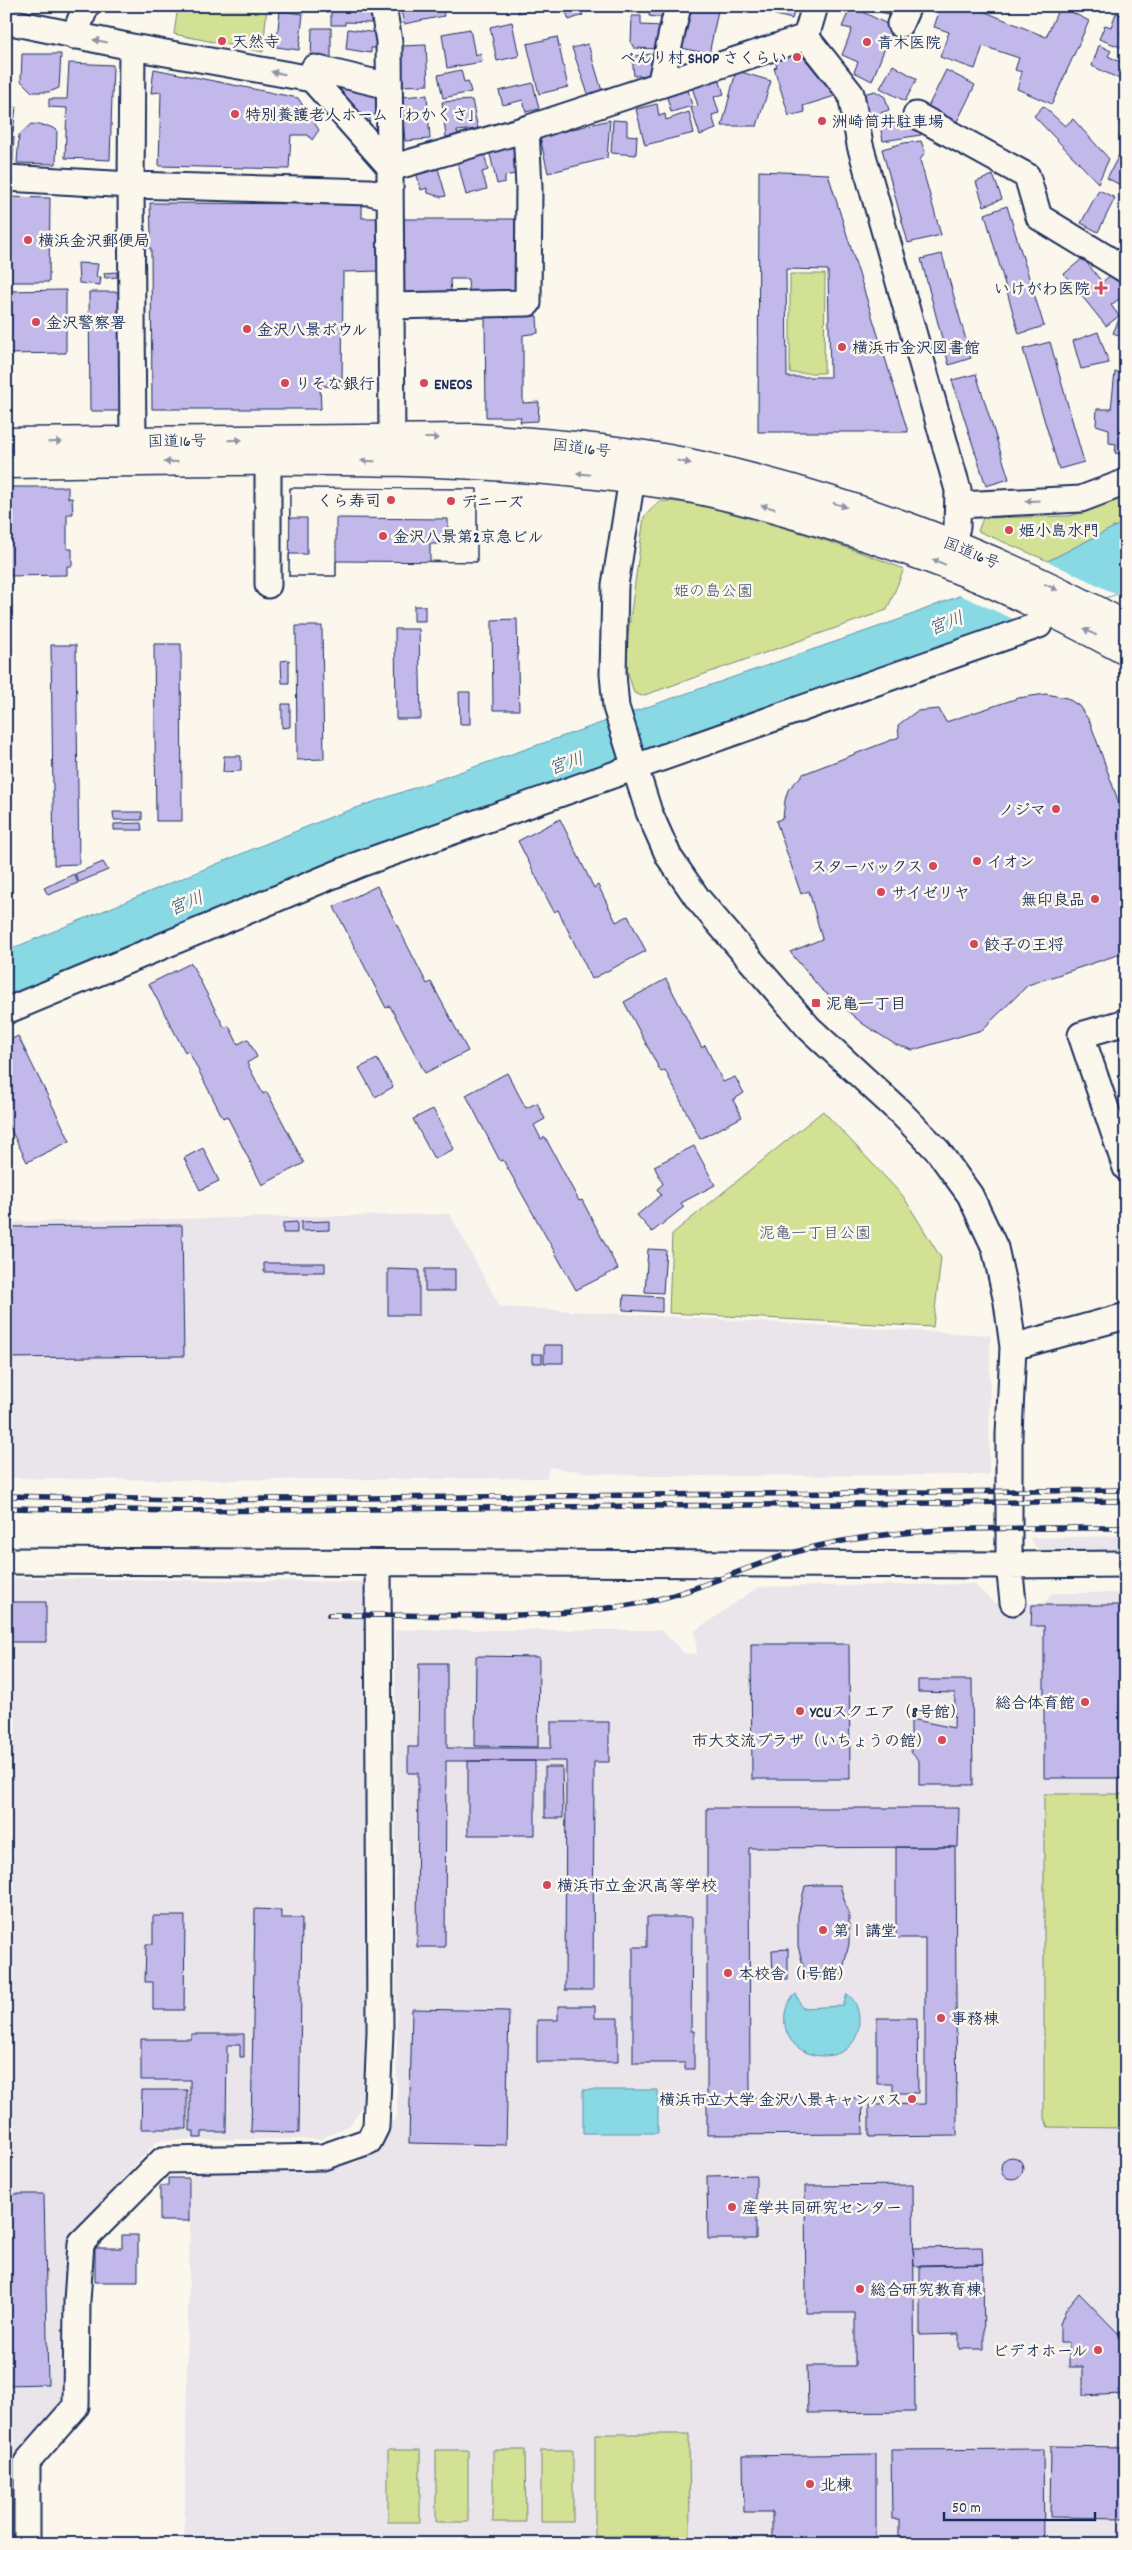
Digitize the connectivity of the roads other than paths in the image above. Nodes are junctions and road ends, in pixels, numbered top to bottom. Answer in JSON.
{"nodes":[{"id":1,"x":86,"y":6,"type":"edge"},
{"id":2,"x":383,"y":6,"type":"edge"},
{"id":3,"x":678,"y":6,"type":"edge"},
{"id":4,"x":815,"y":6,"type":"edge"},
{"id":5,"x":6,"y":21,"type":"edge"},
{"id":6,"x":74,"y":36,"type":"junction"},
{"id":7,"x":806,"y":37,"type":"junction"},
{"id":8,"x":132,"y":46,"type":"junction"},
{"id":9,"x":314,"y":68,"type":"dead end"},
{"id":10,"x":660,"y":85,"type":"junction"},
{"id":11,"x":389,"y":86,"type":"junction"},
{"id":12,"x":916,"y":115,"type":"dead end"},
{"id":13,"x":526,"y":130,"type":"junction"},
{"id":14,"x":391,"y":168,"type":"junction"},
{"id":15,"x":6,"y":178,"type":"edge"},
{"id":16,"x":131,"y":185,"type":"junction"},
{"id":17,"x":390,"y":197,"type":"junction"},
{"id":18,"x":1126,"y":270,"type":"edge"},
{"id":19,"x":391,"y":306,"type":"junction"},
{"id":20,"x":392,"y":438,"type":"junction"},
{"id":21,"x":133,"y":441,"type":"junction"},
{"id":22,"x":6,"y":442,"type":"edge"},
{"id":23,"x":268,"y":462,"type":"junction"},
{"id":24,"x":6,"y":464,"type":"edge"},
{"id":25,"x":634,"y":467,"type":"junction"},
{"id":26,"x":1126,"y":482,"type":"edge"},
{"id":27,"x":959,"y":505,"type":"junction"},
{"id":28,"x":952,"y":543,"type":"junction"},
{"id":29,"x":268,"y":585,"type":"dead end"},
{"id":30,"x":1047,"y":620,"type":"junction"},
{"id":31,"x":1126,"y":626,"type":"edge"},
{"id":32,"x":1126,"y":650,"type":"edge"},
{"id":33,"x":634,"y":765,"type":"junction"},
{"id":34,"x":6,"y":1011,"type":"edge"},
{"id":35,"x":1126,"y":1022,"type":"edge"},
{"id":36,"x":1126,"y":1168,"type":"edge"},
{"id":37,"x":1126,"y":1316,"type":"edge"},
{"id":38,"x":1013,"y":1347,"type":"junction"},
{"id":39,"x":6,"y":1561,"type":"edge"},
{"id":40,"x":378,"y":1563,"type":"junction"},
{"id":41,"x":1009,"y":1564,"type":"junction"},
{"id":42,"x":1126,"y":1564,"type":"edge"},
{"id":43,"x":1013,"y":1602,"type":"dead end"},
{"id":44,"x":27,"y":2544,"type":"edge"}],
"edges":[{"from":1,"to":6,"type":"street"},
{"from":2,"to":11,"type":"street"},
{"from":3,"to":10,"type":"street"},
{"from":4,"to":7,"type":"street"},
{"from":5,"to":6,"type":"street"},
{"from":8,"to":6,"type":"street","one_way":true},
{"from":7,"to":10,"type":"street"},
{"from":7,"to":27,"type":"street"},
{"from":14,"to":8,"type":"street","one_way":true},
{"from":8,"to":16,"type":"street"},
{"from":9,"to":11,"type":"street"},
{"from":10,"to":13,"type":"street"},
{"from":11,"to":14,"type":"street"},
{"from":12,"to":18,"type":"street"},
{"from":13,"to":14,"type":"street"},
{"from":13,"to":19,"type":"street"},
{"from":14,"to":17,"type":"street"},
{"from":15,"to":16,"type":"street"},
{"from":16,"to":17,"type":"street"},
{"from":16,"to":21,"type":"street"},
{"from":17,"to":19,"type":"street"},
{"from":19,"to":20,"type":"street"},
{"from":21,"to":20,"type":"highway","name":"国道16号","one_way":true},
{"from":20,"to":25,"type":"highway","name":"国道16号","one_way":true},
{"from":22,"to":21,"type":"highway","name":"国道16号","one_way":true},
{"from":23,"to":24,"type":"highway","name":"国道16号","one_way":true},
{"from":25,"to":23,"type":"highway","name":"国道16号","one_way":true},
{"from":23,"to":29,"type":"street"},
{"from":25,"to":28,"type":"highway","name":"国道16号","one_way":true},
{"from":30,"to":25,"type":"highway","name":"国道16号","one_way":true},
{"from":25,"to":33,"type":"street"},
{"from":26,"to":27,"type":"street","one_way":true},
{"from":27,"to":28,"type":"street"},
{"from":28,"to":31,"type":"highway","name":"国道16号","one_way":true},
{"from":32,"to":30,"type":"highway","name":"国道16号","one_way":true},
{"from":30,"to":33,"type":"street"},
{"from":33,"to":34,"type":"street"},
{"from":33,"to":38,"type":"street"},
{"from":35,"to":36,"type":"street"},
{"from":37,"to":38,"type":"street"},
{"from":38,"to":41,"type":"street"},
{"from":39,"to":40,"type":"street"},
{"from":40,"to":41,"type":"street"},
{"from":40,"to":44,"type":"street"},
{"from":41,"to":42,"type":"street"},
{"from":41,"to":43,"type":"street"}]}
